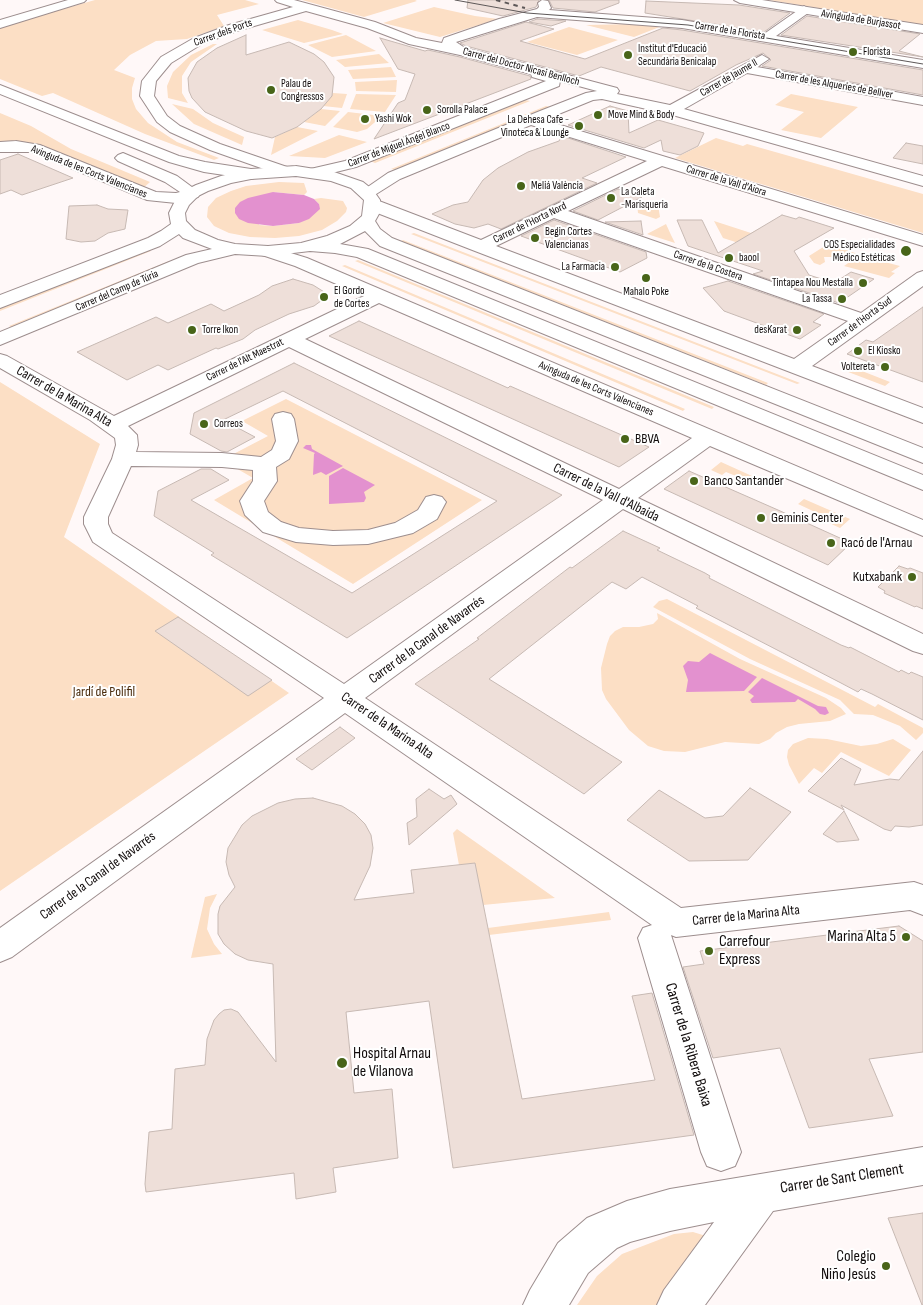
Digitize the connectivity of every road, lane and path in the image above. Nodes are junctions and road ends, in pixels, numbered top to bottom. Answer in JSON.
{"nodes":[{"id":1,"x":47,"y":0,"type":"edge"},
{"id":2,"x":80,"y":0,"type":"edge"},
{"id":3,"x":281,"y":0,"type":"edge"},
{"id":4,"x":541,"y":0,"type":"edge"},
{"id":5,"x":740,"y":0,"type":"edge"},
{"id":6,"x":561,"y":3,"type":"edge"},
{"id":7,"x":19,"y":6,"type":"dead end"},
{"id":8,"x":305,"y":7,"type":"junction"},
{"id":9,"x":804,"y":10,"type":"junction"},
{"id":10,"x":532,"y":15,"type":"junction"},
{"id":11,"x":0,"y":24,"type":"edge"},
{"id":12,"x":370,"y":25,"type":"junction"},
{"id":13,"x":923,"y":29,"type":"edge"},
{"id":14,"x":769,"y":34,"type":"dead end"},
{"id":15,"x":448,"y":41,"type":"junction"},
{"id":16,"x":786,"y":44,"type":"dead end"},
{"id":17,"x":462,"y":51,"type":"junction"},
{"id":18,"x":923,"y":64,"type":"edge"},
{"id":19,"x":514,"y":66,"type":"junction"},
{"id":20,"x":746,"y":69,"type":"junction"},
{"id":21,"x":0,"y":89,"type":"edge"},
{"id":22,"x":596,"y":95,"type":"joint"},
{"id":23,"x":890,"y":95,"type":"junction"},
{"id":24,"x":523,"y":96,"type":"junction"},
{"id":25,"x":923,"y":101,"type":"edge"},
{"id":26,"x":672,"y":110,"type":"junction"},
{"id":27,"x":546,"y":114,"type":"junction"},
{"id":28,"x":530,"y":120,"type":"junction"},
{"id":29,"x":8,"y":147,"type":"edge"},
{"id":30,"x":107,"y":151,"type":"dead end"},
{"id":31,"x":659,"y":161,"type":"junction"},
{"id":32,"x":284,"y":171,"type":"junction"},
{"id":33,"x":312,"y":173,"type":"junction"},
{"id":34,"x":252,"y":174,"type":"junction"},
{"id":35,"x":923,"y":181,"type":"edge"},
{"id":36,"x":192,"y":194,"type":"junction"},
{"id":37,"x":369,"y":206,"type":"junction"},
{"id":38,"x":553,"y":212,"type":"junction"},
{"id":39,"x":180,"y":225,"type":"junction"},
{"id":40,"x":923,"y":241,"type":"edge"},
{"id":41,"x":311,"y":246,"type":"junction"},
{"id":42,"x":481,"y":247,"type":"junction"},
{"id":43,"x":235,"y":249,"type":"junction"},
{"id":44,"x":268,"y":251,"type":"junction"},
{"id":45,"x":923,"y":277,"type":"edge"},
{"id":46,"x":378,"y":296,"type":"junction"},
{"id":47,"x":0,"y":302,"type":"edge"},
{"id":48,"x":863,"y":320,"type":"junction"},
{"id":49,"x":0,"y":339,"type":"edge"},
{"id":50,"x":289,"y":339,"type":"junction"},
{"id":51,"x":0,"y":360,"type":"edge"},
{"id":52,"x":797,"y":367,"type":"junction"},
{"id":53,"x":923,"y":416,"type":"edge"},
{"id":54,"x":283,"y":419,"type":"dead end"},
{"id":55,"x":113,"y":425,"type":"junction"},
{"id":56,"x":702,"y":435,"type":"junction"},
{"id":57,"x":923,"y":456,"type":"edge"},
{"id":58,"x":122,"y":459,"type":"junction"},
{"id":59,"x":265,"y":464,"type":"junction"},
{"id":60,"x":923,"y":483,"type":"edge"},
{"id":61,"x":615,"y":497,"type":"junction"},
{"id":62,"x":434,"y":502,"type":"dead end"},
{"id":63,"x":923,"y":529,"type":"edge"},
{"id":64,"x":923,"y":645,"type":"edge"},
{"id":65,"x":340,"y":694,"type":"junction"},
{"id":66,"x":923,"y":901,"type":"edge"},
{"id":67,"x":0,"y":928,"type":"edge"},
{"id":68,"x":655,"y":938,"type":"dead end"},
{"id":69,"x":0,"y":947,"type":"edge"},
{"id":70,"x":721,"y":1152,"type":"dead end"},
{"id":71,"x":923,"y":1166,"type":"edge"},
{"id":72,"x":762,"y":1193,"type":"junction"},
{"id":73,"x":545,"y":1305,"type":"edge"},
{"id":74,"x":679,"y":1305,"type":"edge"}],
"edges":[{"from":1,"to":7,"type":"main road"},
{"from":2,"to":11,"type":"main road"},
{"from":3,"to":8,"type":"main road","name":"Carrer del Doctor Nicasi Benlloch"},
{"from":4,"to":6,"type":"main road"},
{"from":4,"to":10,"type":"main road"},
{"from":5,"to":9,"type":"main road","name":"Avinguda de Burjassot"},
{"from":8,"to":12,"type":"main road","name":"Carrer del Doctor Nicasi Benlloch"},
{"from":8,"to":32,"type":"main road","name":"Carrer dels Ports"},
{"from":9,"to":13,"type":"main road","name":"Avinguda de Burjassot"},
{"from":9,"to":14,"type":"main road"},
{"from":10,"to":15,"type":"main road","name":"Carrer de la Florista"},
{"from":10,"to":18,"type":"main road","name":"Carrer de la Florista"},
{"from":12,"to":15,"type":"main road","name":"Carrer del Doctor Nicasi Benlloch"},
{"from":12,"to":17,"type":"main road","name":"Carrer del Doctor Nicasi Benlloch"},
{"from":15,"to":17,"type":"main road"},
{"from":16,"to":20,"type":"main road","name":"Carrer de Jaume II"},
{"from":17,"to":19,"type":"main road","name":"Carrer del Doctor Nicasi Benlloch"},
{"from":18,"to":23,"type":"main road"},
{"from":19,"to":24,"type":"main road","name":"Carrer de Miguel Ángel Blanco"},
{"from":19,"to":26,"type":"main road","name":"Carrer del Doctor Nicasi Benlloch"},
{"from":20,"to":23,"type":"main road","name":"Carrer de les Alqueries de Bellver"},
{"from":20,"to":26,"type":"main road","name":"Carrer de Jaume II"},
{"from":21,"to":34,"type":"main road"},
{"from":22,"to":26,"type":"main road","name":"Carrer del Doctor Nicasi Benlloch"},
{"from":22,"to":27,"type":"main road","name":"Carrer de Miguel Ángel Blanco"},
{"from":23,"to":25,"type":"main road","name":"Carrer de les Alqueries de Bellver"},
{"from":24,"to":27,"type":"main road"},
{"from":24,"to":33,"type":"main road","name":"Carrer de Miguel Ángel Blanco"},
{"from":26,"to":35,"type":"main road","name":"Carrer del Doctor Nicasi Benlloch"},
{"from":27,"to":28,"type":"main road","name":"Carrer de Miguel Ángel Blanco"},
{"from":28,"to":31,"type":"main road","name":"Carrer de la Vall d'Aiora"},
{"from":28,"to":37,"type":"main road","name":"Carrer de Miguel Ángel Blanco"},
{"from":29,"to":36,"type":"main road","name":"Avinguda de les Corts Valencianes"},
{"from":30,"to":36,"type":"main road"},
{"from":31,"to":38,"type":"main road","name":"Carrer de l'Horta Nord"},
{"from":31,"to":40,"type":"main road","name":"Carrer de la Vall d'Aiora"},
{"from":32,"to":33,"type":"main road"},
{"from":32,"to":34,"type":"main road"},
{"from":33,"to":37,"type":"main road"},
{"from":34,"to":36,"type":"main road"},
{"from":36,"to":39,"type":"main road"},
{"from":37,"to":41,"type":"main road","name":"Carrer de Miguel Ángel Blanco"},
{"from":37,"to":42,"type":"main road"},
{"from":37,"to":57,"type":"main road"},
{"from":38,"to":42,"type":"main road","name":"Carrer de l'Horta Nord"},
{"from":38,"to":48,"type":"main road","name":"Carrer de la Costera"},
{"from":39,"to":43,"type":"main road"},
{"from":39,"to":47,"type":"main road"},
{"from":41,"to":44,"type":"main road"},
{"from":41,"to":60,"type":"main road"},
{"from":42,"to":52,"type":"main road"},
{"from":43,"to":44,"type":"main road"},
{"from":43,"to":49,"type":"main road","name":"Carrer del Camp de Túria"},
{"from":44,"to":46,"type":"main road","name":"Avinguda de les Corts Valencianes"},
{"from":45,"to":48,"type":"main road","name":"Carrer de l'Horta Sud"},
{"from":46,"to":50,"type":"main road","name":"Carrer de l'Alt Maestrat"},
{"from":46,"to":56,"type":"main road","name":"Avinguda de les Corts Valencianes"},
{"from":48,"to":52,"type":"main road","name":"Carrer de l'Horta Sud"},
{"from":50,"to":55,"type":"main road","name":"Carrer de l'Alt Maestrat"},
{"from":50,"to":61,"type":"main road","name":"Carrer de la Vall d'Albaida"},
{"from":51,"to":55,"type":"main road","name":"Carrer de la Marina Alta"},
{"from":52,"to":53,"type":"main road"},
{"from":54,"to":59,"type":"main road"},
{"from":55,"to":58,"type":"main road","name":"Carrer de la Marina Alta"},
{"from":56,"to":61,"type":"main road","name":"Carrer de la Canal de Navarrés"},
{"from":56,"to":63,"type":"main road","name":"Avinguda de les Corts Valencianes"},
{"from":58,"to":59,"type":"main road"},
{"from":58,"to":65,"type":"main road","name":"Carrer de la Marina Alta"},
{"from":59,"to":62,"type":"main road"},
{"from":61,"to":64,"type":"main road","name":"Carrer de la Vall d'Albaida"},
{"from":61,"to":65,"type":"main road","name":"Carrer de la Canal de Navarrés"},
{"from":65,"to":66,"type":"main road","name":"Carrer de la Marina Alta"},
{"from":65,"to":67,"type":"main road","name":"Carrer de la Canal de Navarrés"},
{"from":65,"to":69,"type":"main road","name":"Carrer de la Canal de Navarrés"},
{"from":68,"to":70,"type":"main road","name":"Carrer de la Ribera Baixa"},
{"from":71,"to":72,"type":"main road","name":"Carrer de Sant Clement"},
{"from":72,"to":73,"type":"main road","name":"Carrer de Sant Clement"},
{"from":72,"to":74,"type":"main road","name":"Carrer de Sant Clement"}]}
